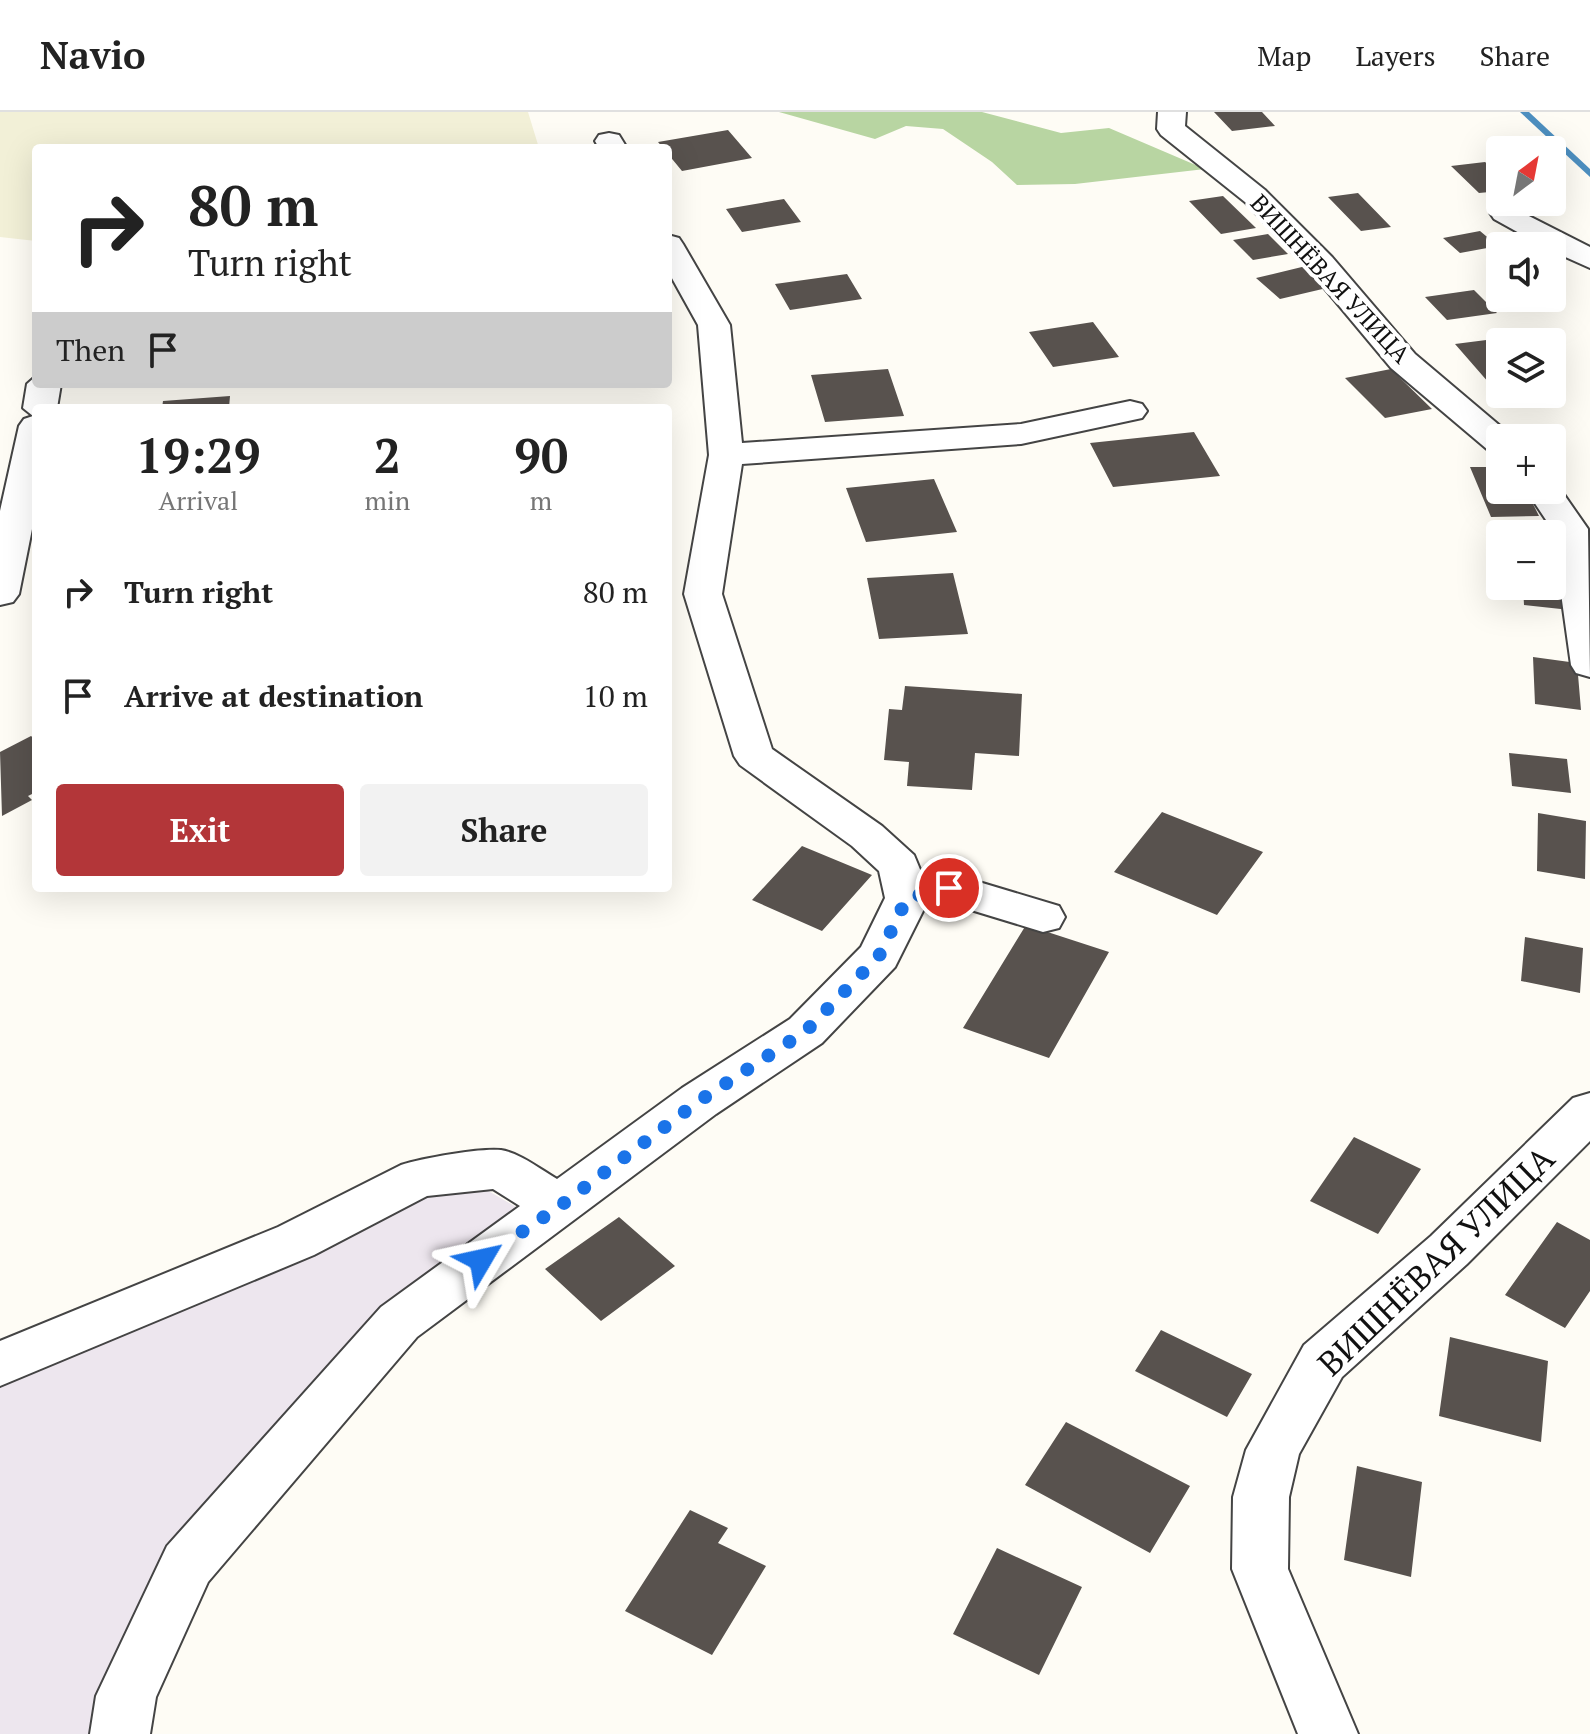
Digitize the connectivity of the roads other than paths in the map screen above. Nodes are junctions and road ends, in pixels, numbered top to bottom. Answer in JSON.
{"nodes":[{"id":1,"x":1172,"y":112,"type":"edge"},
{"id":2,"x":1511,"y":216,"type":"edge"},
{"id":3,"x":672,"y":251,"type":"edge"},
{"id":4,"x":1590,"y":259,"type":"edge"},
{"id":5,"x":1130,"y":411,"type":"dead end"},
{"id":6,"x":1486,"y":431,"type":"edge"},
{"id":7,"x":32,"y":445,"type":"edge"},
{"id":8,"x":726,"y":455,"type":"junction"},
{"id":9,"x":1553,"y":504,"type":"edge"},
{"id":10,"x":0,"y":594,"type":"edge"},
{"id":11,"x":1590,"y":665,"type":"edge"},
{"id":12,"x":907,"y":898,"type":"junction"},
{"id":13,"x":1043,"y":917,"type":"dead end"},
{"id":14,"x":1590,"y":1111,"type":"edge"},
{"id":15,"x":560,"y":1206,"type":"junction"},
{"id":16,"x":0,"y":1364,"type":"edge"},
{"id":17,"x":120,"y":1734,"type":"edge"},
{"id":18,"x":1328,"y":1734,"type":"edge"}],
"edges":[{"from":1,"to":6,"type":"street","name":"ВИШНЁВАЯ УЛИЦА"},
{"from":2,"to":4,"type":"street"},
{"from":3,"to":8,"type":"street"},
{"from":5,"to":8,"type":"street"},
{"from":7,"to":10,"type":"street"},
{"from":8,"to":12,"type":"street"},
{"from":9,"to":11,"type":"street"},
{"from":12,"to":13,"type":"street"},
{"from":12,"to":15,"type":"street"},
{"from":14,"to":18,"type":"street","name":"ВИШНЁВАЯ УЛИЦА"},
{"from":15,"to":16,"type":"street"},
{"from":15,"to":17,"type":"street"}]}
